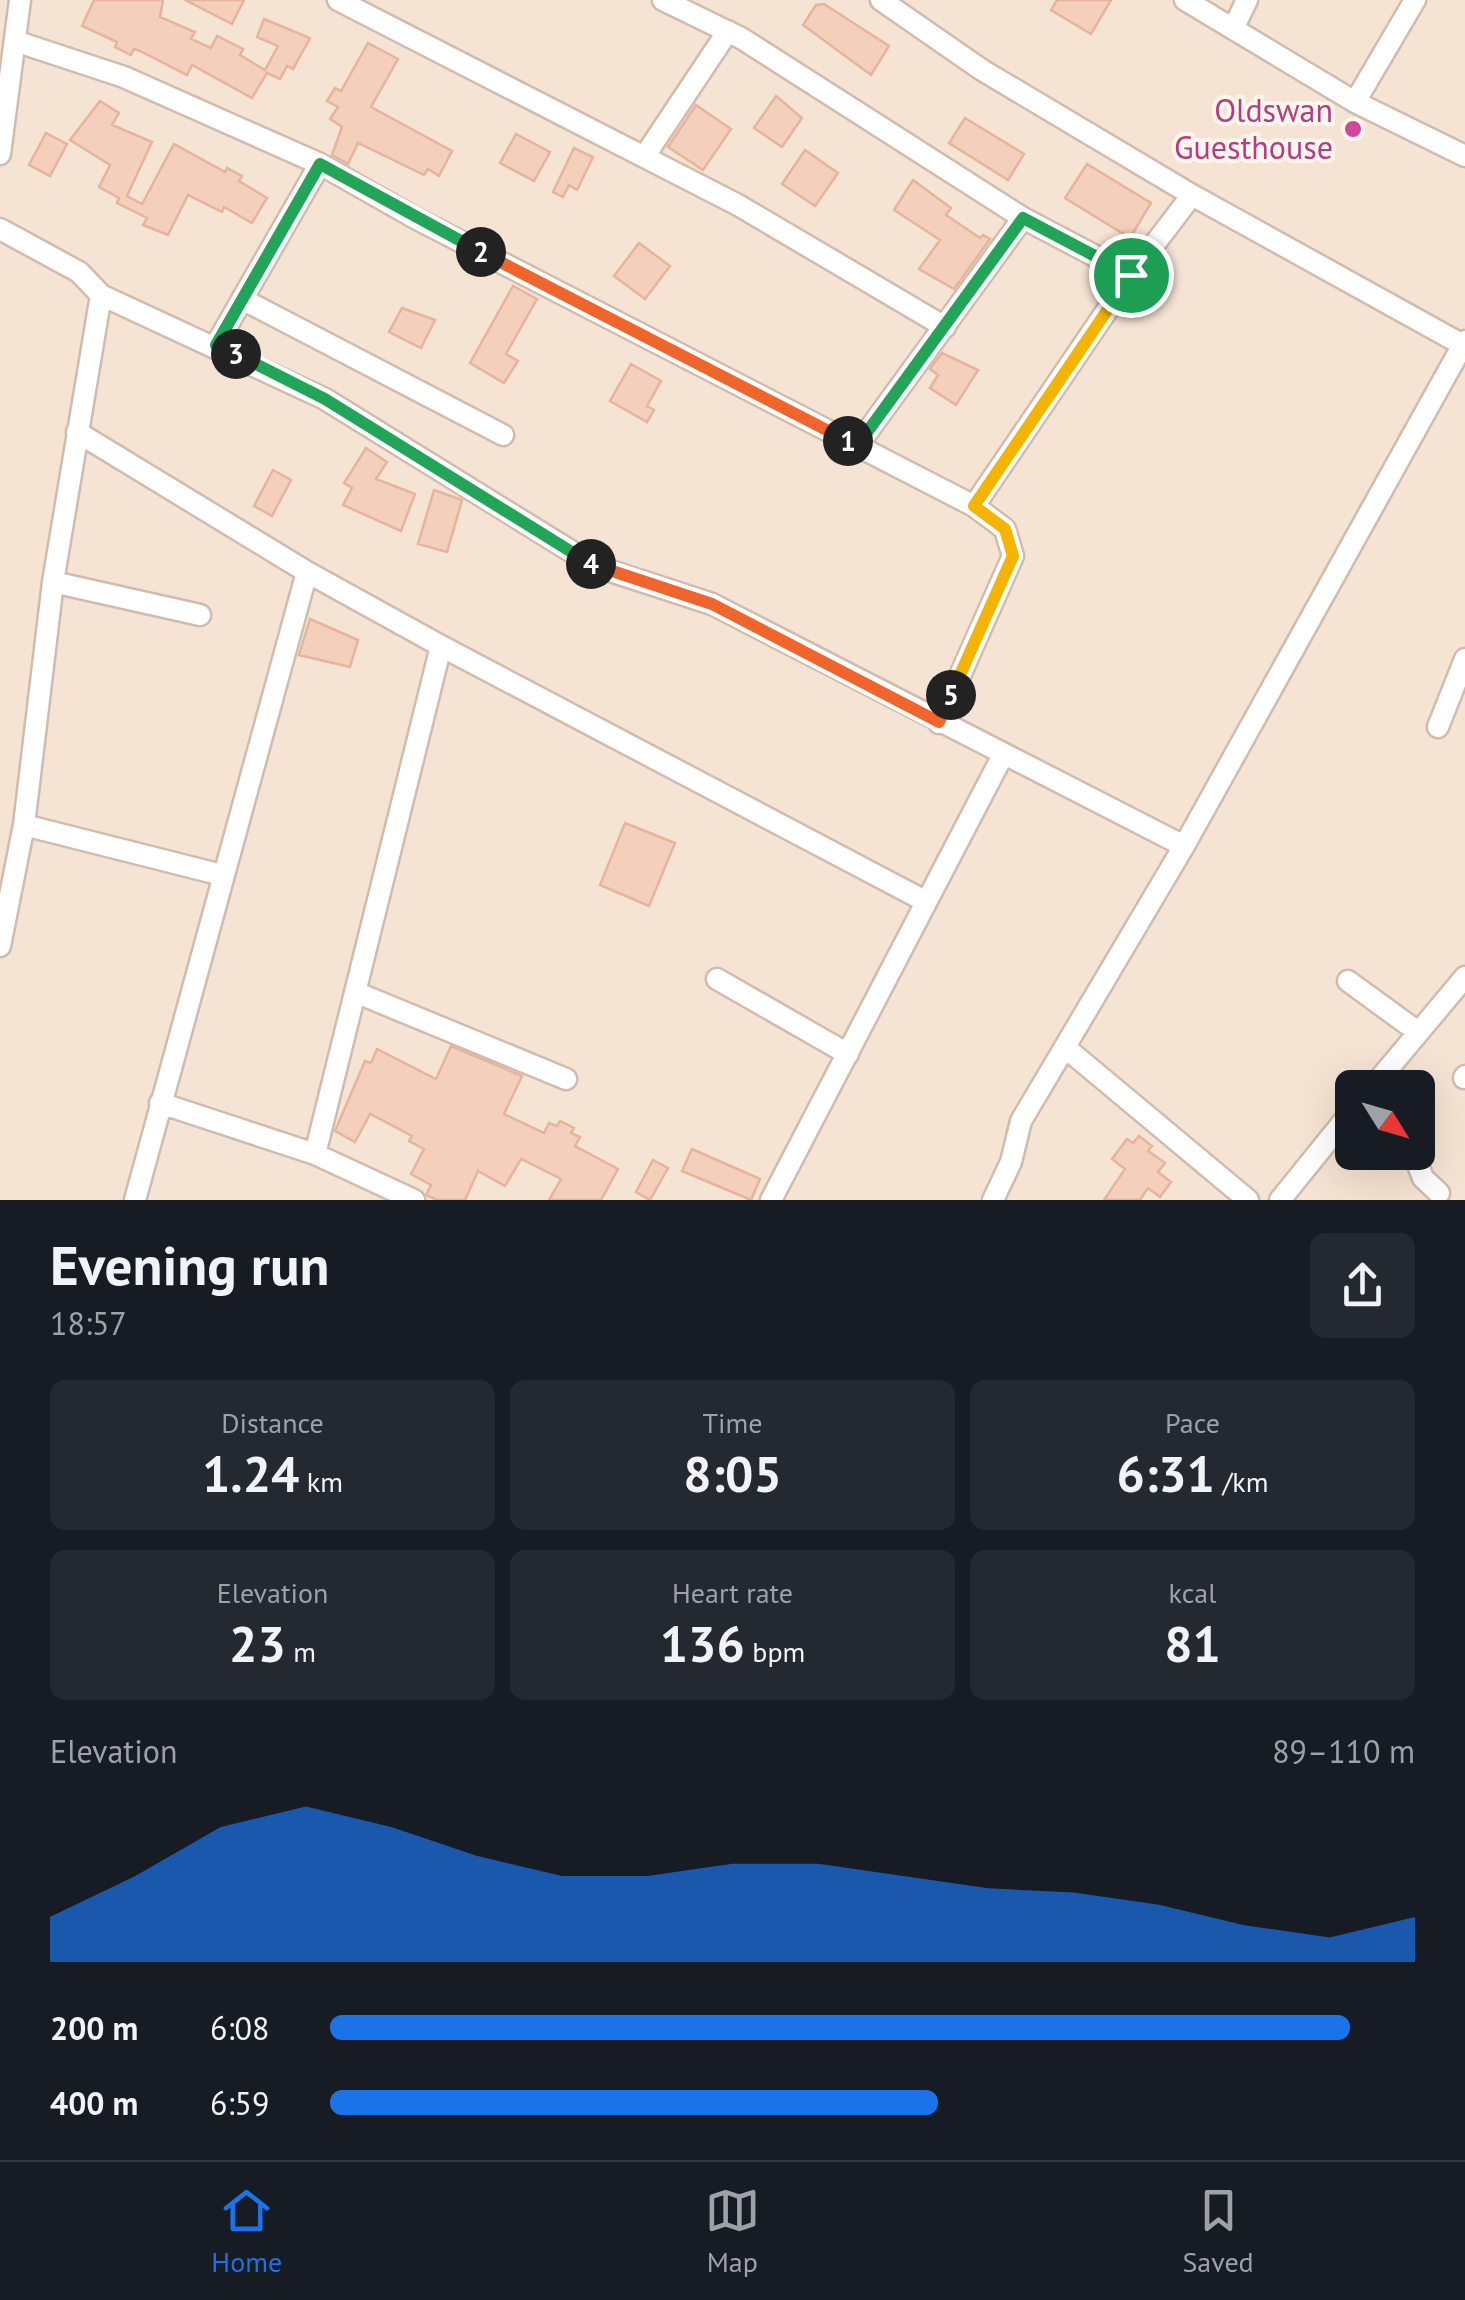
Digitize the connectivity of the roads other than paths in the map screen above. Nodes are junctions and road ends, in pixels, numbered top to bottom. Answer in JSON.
{"nodes":[{"id":1,"x":20,"y":0,"type":"edge"},
{"id":2,"x":338,"y":0,"type":"edge"},
{"id":3,"x":663,"y":0,"type":"edge"},
{"id":4,"x":881,"y":0,"type":"edge"},
{"id":5,"x":1185,"y":0,"type":"edge"},
{"id":6,"x":1247,"y":0,"type":"edge"},
{"id":7,"x":1415,"y":0,"type":"edge"},
{"id":8,"x":372,"y":7,"type":"edge"},
{"id":9,"x":1233,"y":29,"type":"junction"},
{"id":10,"x":728,"y":31,"type":"junction"},
{"id":11,"x":15,"y":41,"type":"junction"},
{"id":12,"x":1355,"y":102,"type":"junction"},
{"id":13,"x":0,"y":154,"type":"edge"},
{"id":14,"x":1465,"y":156,"type":"edge"},
{"id":15,"x":644,"y":157,"type":"junction"},
{"id":16,"x":320,"y":164,"type":"junction"},
{"id":17,"x":1192,"y":195,"type":"junction"},
{"id":18,"x":1023,"y":218,"type":"junction"},
{"id":19,"x":0,"y":229,"type":"edge"},
{"id":20,"x":1131,"y":275,"type":"junction"},
{"id":21,"x":101,"y":295,"type":"junction"},
{"id":22,"x":242,"y":299,"type":"junction"},
{"id":23,"x":945,"y":327,"type":"junction"},
{"id":24,"x":1464,"y":343,"type":"edge"},
{"id":25,"x":216,"y":345,"type":"junction"},
{"id":26,"x":78,"y":432,"type":"junction"},
{"id":27,"x":502,"y":435,"type":"dead end"},
{"id":28,"x":857,"y":446,"type":"junction"},
{"id":29,"x":974,"y":506,"type":"junction"},
{"id":30,"x":306,"y":572,"type":"junction"},
{"id":31,"x":53,"y":582,"type":"junction"},
{"id":32,"x":200,"y":615,"type":"dead end"},
{"id":33,"x":440,"y":646,"type":"junction"},
{"id":34,"x":1465,"y":659,"type":"edge"},
{"id":35,"x":939,"y":722,"type":"junction"},
{"id":36,"x":1438,"y":727,"type":"dead end"},
{"id":37,"x":1004,"y":755,"type":"junction"},
{"id":38,"x":24,"y":826,"type":"junction"},
{"id":39,"x":1184,"y":846,"type":"junction"},
{"id":40,"x":222,"y":875,"type":"junction"},
{"id":41,"x":925,"y":901,"type":"junction"},
{"id":42,"x":0,"y":946,"type":"edge"},
{"id":43,"x":717,"y":979,"type":"dead end"},
{"id":44,"x":1348,"y":981,"type":"dead end"},
{"id":45,"x":1461,"y":991,"type":"edge"},
{"id":46,"x":356,"y":992,"type":"junction"},
{"id":47,"x":1418,"y":1032,"type":"junction"},
{"id":48,"x":1067,"y":1049,"type":"junction"},
{"id":49,"x":848,"y":1054,"type":"junction"},
{"id":50,"x":1387,"y":1070,"type":"edge"},
{"id":51,"x":566,"y":1079,"type":"dead end"},
{"id":52,"x":160,"y":1103,"type":"junction"},
{"id":53,"x":1335,"y":1134,"type":"edge"},
{"id":54,"x":315,"y":1154,"type":"junction"},
{"id":55,"x":1420,"y":1170,"type":"edge"},
{"id":56,"x":1439,"y":1193,"type":"dead end"},
{"id":57,"x":1291,"y":1195,"type":"edge"},
{"id":58,"x":136,"y":1200,"type":"edge"},
{"id":59,"x":414,"y":1200,"type":"edge"},
{"id":60,"x":771,"y":1200,"type":"edge"},
{"id":61,"x":993,"y":1200,"type":"edge"},
{"id":62,"x":1248,"y":1200,"type":"edge"}],
"edges":[{"from":1,"to":11,"type":"street"},
{"from":2,"to":8,"type":"street"},
{"from":3,"to":10,"type":"street"},
{"from":4,"to":17,"type":"street"},
{"from":5,"to":9,"type":"street"},
{"from":6,"to":9,"type":"street"},
{"from":7,"to":12,"type":"street"},
{"from":8,"to":15,"type":"street"},
{"from":9,"to":12,"type":"street"},
{"from":10,"to":15,"type":"street"},
{"from":10,"to":18,"type":"street"},
{"from":11,"to":13,"type":"street"},
{"from":11,"to":16,"type":"street"},
{"from":12,"to":14,"type":"street"},
{"from":15,"to":23,"type":"street"},
{"from":16,"to":22,"type":"street"},
{"from":16,"to":28,"type":"street"},
{"from":17,"to":20,"type":"street"},
{"from":17,"to":24,"type":"street"},
{"from":18,"to":20,"type":"street"},
{"from":18,"to":23,"type":"street"},
{"from":19,"to":21,"type":"street"},
{"from":20,"to":29,"type":"street"},
{"from":21,"to":25,"type":"street"},
{"from":21,"to":26,"type":"street"},
{"from":22,"to":25,"type":"street"},
{"from":22,"to":27,"type":"street"},
{"from":23,"to":28,"type":"street"},
{"from":24,"to":39,"type":"street"},
{"from":25,"to":35,"type":"street"},
{"from":26,"to":30,"type":"street"},
{"from":26,"to":31,"type":"street"},
{"from":28,"to":29,"type":"street"},
{"from":29,"to":35,"type":"street"},
{"from":30,"to":33,"type":"street"},
{"from":30,"to":40,"type":"street"},
{"from":31,"to":32,"type":"street"},
{"from":31,"to":38,"type":"street"},
{"from":33,"to":41,"type":"street"},
{"from":33,"to":46,"type":"street"},
{"from":34,"to":36,"type":"street"},
{"from":35,"to":37,"type":"street"},
{"from":37,"to":39,"type":"street"},
{"from":37,"to":41,"type":"street"},
{"from":38,"to":40,"type":"street"},
{"from":38,"to":42,"type":"street"},
{"from":39,"to":48,"type":"street"},
{"from":40,"to":52,"type":"street"},
{"from":41,"to":49,"type":"street"},
{"from":43,"to":49,"type":"street"},
{"from":44,"to":47,"type":"street"},
{"from":45,"to":47,"type":"street"},
{"from":46,"to":51,"type":"street"},
{"from":46,"to":54,"type":"street"},
{"from":47,"to":50,"type":"street"},
{"from":48,"to":61,"type":"street"},
{"from":48,"to":62,"type":"street"},
{"from":49,"to":60,"type":"street"},
{"from":52,"to":54,"type":"street"},
{"from":52,"to":58,"type":"street"},
{"from":53,"to":57,"type":"street"},
{"from":54,"to":59,"type":"street"},
{"from":55,"to":56,"type":"street"}]}
